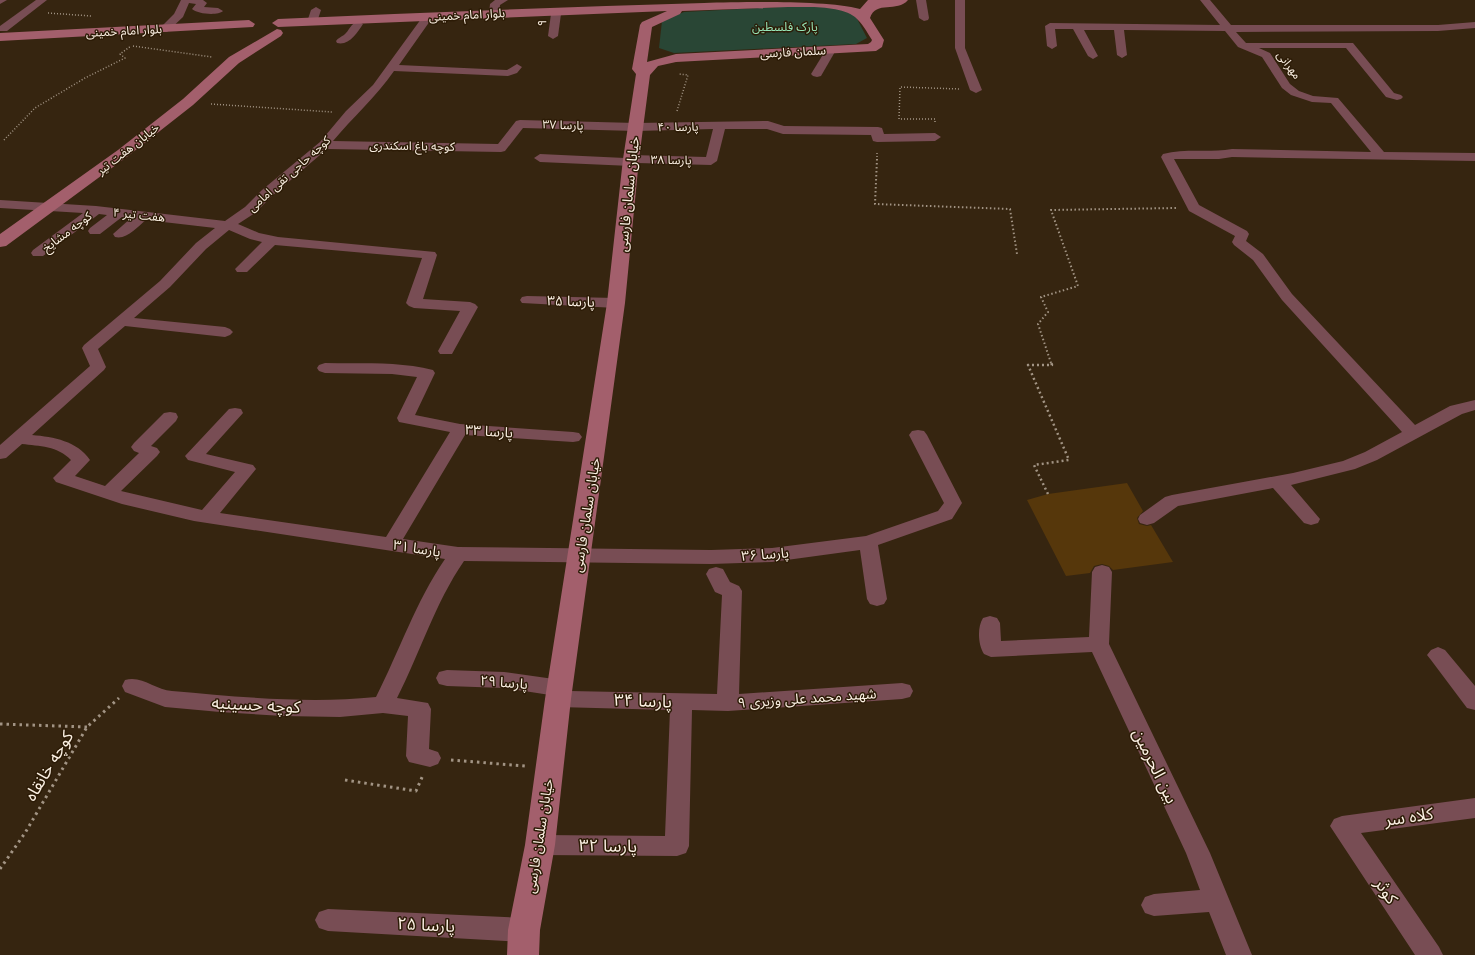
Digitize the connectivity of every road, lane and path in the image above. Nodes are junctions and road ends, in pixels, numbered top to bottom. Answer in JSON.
{"nodes":[{"id":1,"x":42,"y":0,"type":"edge"},
{"id":2,"x":186,"y":0,"type":"edge"},
{"id":3,"x":856,"y":0,"type":"edge"},
{"id":4,"x":902,"y":0,"type":"edge"},
{"id":5,"x":921,"y":0,"type":"edge"},
{"id":6,"x":960,"y":0,"type":"edge"},
{"id":7,"x":1205,"y":0,"type":"edge"},
{"id":8,"x":503,"y":1,"type":"edge"},
{"id":9,"x":794,"y":1,"type":"edge"},
{"id":10,"x":685,"y":9,"type":"junction"},
{"id":11,"x":316,"y":10,"type":"dead end"},
{"id":12,"x":556,"y":10,"type":"junction"},
{"id":13,"x":218,"y":11,"type":"dead end"},
{"id":14,"x":28,"y":12,"type":"junction"},
{"id":15,"x":494,"y":14,"type":"junction"},
{"id":16,"x":865,"y":14,"type":"junction"},
{"id":17,"x":96,"y":16,"type":"dead end"},
{"id":18,"x":177,"y":17,"type":"junction"},
{"id":19,"x":924,"y":18,"type":"dead end"},
{"id":20,"x":197,"y":20,"type":"dead end"},
{"id":21,"x":425,"y":20,"type":"junction"},
{"id":22,"x":312,"y":22,"type":"junction"},
{"id":23,"x":358,"y":24,"type":"junction"},
{"id":24,"x":646,"y":25,"type":"junction"},
{"id":25,"x":1475,"y":25,"type":"edge"},
{"id":26,"x":1077,"y":27,"type":"junction"},
{"id":27,"x":1119,"y":27,"type":"junction"},
{"id":28,"x":1229,"y":27,"type":"junction"},
{"id":29,"x":280,"y":28,"type":"junction"},
{"id":30,"x":163,"y":30,"type":"junction"},
{"id":31,"x":251,"y":31,"type":"junction"},
{"id":32,"x":1,"y":36,"type":"edge"},
{"id":33,"x":553,"y":36,"type":"dead end"},
{"id":34,"x":341,"y":41,"type":"dead end"},
{"id":35,"x":643,"y":42,"type":"junction"},
{"id":36,"x":126,"y":45,"type":"dead end"},
{"id":37,"x":1242,"y":45,"type":"junction"},
{"id":38,"x":133,"y":46,"type":"junction"},
{"id":39,"x":1052,"y":46,"type":"dead end"},
{"id":40,"x":831,"y":50,"type":"junction"},
{"id":41,"x":1122,"y":55,"type":"dead end"},
{"id":42,"x":1093,"y":56,"type":"dead end"},
{"id":43,"x":676,"y":58,"type":"junction"},
{"id":44,"x":234,"y":60,"type":"junction"},
{"id":45,"x":517,"y":67,"type":"dead end"},
{"id":46,"x":392,"y":68,"type":"junction"},
{"id":47,"x":643,"y":74,"type":"junction"},
{"id":48,"x":673,"y":74,"type":"dead end"},
{"id":49,"x":817,"y":74,"type":"dead end"},
{"id":50,"x":976,"y":90,"type":"joint"},
{"id":51,"x":1397,"y":97,"type":"dead end"},
{"id":52,"x":188,"y":102,"type":"junction"},
{"id":53,"x":350,"y":113,"type":"junction"},
{"id":54,"x":720,"y":126,"type":"junction"},
{"id":55,"x":636,"y":127,"type":"junction"},
{"id":56,"x":672,"y":127,"type":"junction"},
{"id":57,"x":935,"y":137,"type":"joint"},
{"id":58,"x":877,"y":138,"type":"junction"},
{"id":59,"x":4,"y":140,"type":"dead end"},
{"id":60,"x":324,"y":145,"type":"junction"},
{"id":61,"x":501,"y":148,"type":"joint"},
{"id":62,"x":1380,"y":154,"type":"junction"},
{"id":63,"x":540,"y":158,"type":"dead end"},
{"id":64,"x":1475,"y":158,"type":"edge"},
{"id":65,"x":631,"y":161,"type":"junction"},
{"id":66,"x":0,"y":204,"type":"edge"},
{"id":67,"x":49,"y":207,"type":"junction"},
{"id":68,"x":1194,"y":208,"type":"junction"},
{"id":69,"x":96,"y":210,"type":"junction"},
{"id":70,"x":119,"y":213,"type":"junction"},
{"id":71,"x":143,"y":215,"type":"junction"},
{"id":72,"x":225,"y":227,"type":"junction"},
{"id":73,"x":95,"y":231,"type":"dead end"},
{"id":74,"x":120,"y":234,"type":"dead end"},
{"id":75,"x":272,"y":240,"type":"junction"},
{"id":76,"x":0,"y":242,"type":"edge"},
{"id":77,"x":38,"y":253,"type":"dead end"},
{"id":78,"x":1017,"y":254,"type":"dead end"},
{"id":79,"x":242,"y":269,"type":"dead end"},
{"id":80,"x":527,"y":300,"type":"dead end"},
{"id":81,"x":616,"y":303,"type":"junction"},
{"id":82,"x":120,"y":321,"type":"junction"},
{"id":83,"x":225,"y":332,"type":"dead end"},
{"id":84,"x":446,"y":351,"type":"dead end"},
{"id":85,"x":326,"y":368,"type":"dead end"},
{"id":86,"x":1475,"y":405,"type":"edge"},
{"id":87,"x":235,"y":413,"type":"dead end"},
{"id":88,"x":170,"y":417,"type":"dead end"},
{"id":89,"x":460,"y":429,"type":"junction"},
{"id":90,"x":1414,"y":434,"type":"junction"},
{"id":91,"x":918,"y":435,"type":"dead end"},
{"id":92,"x":573,"y":437,"type":"dead end"},
{"id":93,"x":18,"y":438,"type":"junction"},
{"id":94,"x":0,"y":454,"type":"edge"},
{"id":95,"x":1277,"y":481,"type":"junction"},
{"id":96,"x":109,"y":493,"type":"junction"},
{"id":97,"x":1048,"y":494,"type":"dead end"},
{"id":98,"x":206,"y":517,"type":"junction"},
{"id":99,"x":1147,"y":519,"type":"dead end"},
{"id":100,"x":1311,"y":519,"type":"dead end"},
{"id":101,"x":868,"y":542,"type":"junction"},
{"id":102,"x":391,"y":544,"type":"junction"},
{"id":103,"x":458,"y":554,"type":"junction"},
{"id":104,"x":580,"y":556,"type":"junction"},
{"id":105,"x":1102,"y":572,"type":"dead end"},
{"id":106,"x":716,"y":574,"type":"dead end"},
{"id":107,"x":877,"y":599,"type":"dead end"},
{"id":108,"x":990,"y":623,"type":"dead end"},
{"id":109,"x":1099,"y":644,"type":"junction"},
{"id":110,"x":1438,"y":655,"type":"dead end"},
{"id":111,"x":447,"y":678,"type":"dead end"},
{"id":112,"x":133,"y":686,"type":"joint"},
{"id":113,"x":902,"y":691,"type":"dead end"},
{"id":114,"x":559,"y":693,"type":"junction"},
{"id":115,"x":681,"y":702,"type":"junction"},
{"id":116,"x":1475,"y":702,"type":"edge"},
{"id":117,"x":728,"y":703,"type":"junction"},
{"id":118,"x":383,"y":705,"type":"junction"},
{"id":119,"x":0,"y":724,"type":"edge"},
{"id":120,"x":87,"y":727,"type":"junction"},
{"id":121,"x":430,"y":758,"type":"dead end"},
{"id":122,"x":1475,"y":808,"type":"edge"},
{"id":123,"x":1342,"y":826,"type":"joint"},
{"id":124,"x":540,"y":845,"type":"junction"},
{"id":125,"x":0,"y":869,"type":"edge"},
{"id":126,"x":1216,"y":900,"type":"junction"},
{"id":127,"x":1154,"y":906,"type":"dead end"},
{"id":128,"x":328,"y":920,"type":"dead end"},
{"id":129,"x":524,"y":930,"type":"junction"},
{"id":130,"x":523,"y":955,"type":"edge"},
{"id":131,"x":1239,"y":955,"type":"edge"},
{"id":132,"x":1430,"y":955,"type":"edge"}],
"edges":[{"from":1,"to":14,"type":"street"},
{"from":2,"to":13,"type":"street"},
{"from":2,"to":18,"type":"street"},
{"from":3,"to":16,"type":"main road"},
{"from":4,"to":16,"type":"main road"},
{"from":5,"to":19,"type":"street"},
{"from":6,"to":50,"type":"street"},
{"from":7,"to":28,"type":"street"},
{"from":8,"to":15,"type":"street"},
{"from":9,"to":10,"type":"main road"},
{"from":9,"to":16,"type":"main road"},
{"from":10,"to":12,"type":"main road","name":"بلوار امام خمینی"},
{"from":10,"to":24,"type":"main road"},
{"from":11,"to":22,"type":"street"},
{"from":12,"to":15,"type":"main road","name":"بلوار امام خمینی"},
{"from":12,"to":21,"type":"main road","name":"بلوار امام خمینی"},
{"from":12,"to":24,"type":"main road","name":"بلوار امام خمینی"},
{"from":12,"to":33,"type":"street","name":"۹"},
{"from":14,"to":17,"type":"path"},
{"from":14,"to":32,"type":"street"},
{"from":15,"to":22,"type":"main road","name":"بلوار امام خمینی"},
{"from":16,"to":40,"type":"main road","name":"سلمان فارسی"},
{"from":18,"to":20,"type":"street"},
{"from":18,"to":30,"type":"street"},
{"from":21,"to":23,"type":"main road","name":"بلوار امام خمینی"},
{"from":21,"to":46,"type":"street","name":"کوچه حاجی تقی امامی"},
{"from":22,"to":29,"type":"main road","name":"بلوار امام خمینی"},
{"from":23,"to":29,"type":"main road","name":"بلوار امام خمینی"},
{"from":23,"to":34,"type":"street"},
{"from":24,"to":35,"type":"main road","name":"خیابان سلمان فارسی"},
{"from":25,"to":28,"type":"street"},
{"from":26,"to":27,"type":"street"},
{"from":26,"to":39,"type":"street"},
{"from":26,"to":42,"type":"street"},
{"from":27,"to":28,"type":"street"},
{"from":27,"to":41,"type":"street"},
{"from":28,"to":37,"type":"street"},
{"from":29,"to":31,"type":"main road","name":"خیابان هفت تیر"},
{"from":29,"to":31,"type":"main road"},
{"from":30,"to":31,"type":"main road","name":"بلوار امام خمینی"},
{"from":30,"to":32,"type":"main road","name":"بلوار امام خمینی"},
{"from":31,"to":32,"type":"main road","name":"بلوار امام خمینی"},
{"from":31,"to":44,"type":"main road","name":"خیابان هفت تیر"},
{"from":35,"to":43,"type":"main road"},
{"from":35,"to":47,"type":"main road","name":"خیابان سلمان فارسی"},
{"from":36,"to":38,"type":"path"},
{"from":37,"to":51,"type":"street"},
{"from":37,"to":62,"type":"street","name":"مهرانی"},
{"from":38,"to":44,"type":"path"},
{"from":38,"to":59,"type":"path"},
{"from":40,"to":43,"type":"main road","name":"سلمان فارسی"},
{"from":40,"to":49,"type":"street"},
{"from":43,"to":47,"type":"main road"},
{"from":44,"to":52,"type":"main road","name":"خیابان هفت تیر"},
{"from":45,"to":46,"type":"street"},
{"from":46,"to":53,"type":"street","name":"کوچه حاجی تقی امامی"},
{"from":47,"to":55,"type":"main road","name":"خیابان سلمان فارسی"},
{"from":48,"to":56,"type":"path"},
{"from":50,"to":57,"type":"path"},
{"from":52,"to":53,"type":"path"},
{"from":52,"to":67,"type":"main road","name":"خیابان هفت تیر"},
{"from":53,"to":60,"type":"street","name":"کوچه حاجی تقی امامی"},
{"from":54,"to":56,"type":"street","name":"پارسا ۴۰"},
{"from":54,"to":58,"type":"street","name":"پارسا ۴۰"},
{"from":54,"to":65,"type":"street","name":"پارسا ۳۸"},
{"from":55,"to":56,"type":"street","name":"پارسا ۴۰"},
{"from":55,"to":61,"type":"street","name":"پارسا ۳۷"},
{"from":55,"to":65,"type":"main road","name":"خیابان سلمان فارسی"},
{"from":57,"to":58,"type":"street"},
{"from":58,"to":78,"type":"path"},
{"from":60,"to":61,"type":"street","name":"کوچه باغ اسکندری"},
{"from":60,"to":72,"type":"street","name":"کوچه حاجی تقی امامی"},
{"from":62,"to":64,"type":"street"},
{"from":62,"to":68,"type":"street"},
{"from":63,"to":65,"type":"street","name":"پارسا ۳۸"},
{"from":65,"to":81,"type":"main road","name":"خیابان سلمان فارسی"},
{"from":66,"to":67,"type":"street","name":"هفت تیر ۴"},
{"from":67,"to":69,"type":"street","name":"هفت تیر ۴"},
{"from":67,"to":76,"type":"main road","name":"خیابان هفت تیر"},
{"from":68,"to":90,"type":"street"},
{"from":68,"to":97,"type":"path"},
{"from":69,"to":70,"type":"street","name":"هفت تیر ۴"},
{"from":69,"to":77,"type":"street","name":"کوچه مشایخ"},
{"from":70,"to":71,"type":"street","name":"هفت تیر ۴"},
{"from":70,"to":73,"type":"street"},
{"from":71,"to":72,"type":"street","name":"هفت تیر ۴"},
{"from":71,"to":74,"type":"street"},
{"from":72,"to":75,"type":"street","name":"هفت تیر ۴"},
{"from":72,"to":82,"type":"street","name":"کوچه حاجی تقی امامی"},
{"from":75,"to":79,"type":"street"},
{"from":75,"to":84,"type":"street","name":"هفت تیر ۴"},
{"from":80,"to":81,"type":"street","name":"پارسا ۳۵"},
{"from":81,"to":104,"type":"main road","name":"خیابان سلمان فارسی"},
{"from":82,"to":83,"type":"street"},
{"from":82,"to":93,"type":"street","name":"کوچه حاجی تقی امامی"},
{"from":85,"to":89,"type":"street","name":"پارسا ۳۳"},
{"from":86,"to":90,"type":"street"},
{"from":87,"to":98,"type":"street"},
{"from":88,"to":96,"type":"street"},
{"from":89,"to":92,"type":"street","name":"پارسا ۳۳"},
{"from":89,"to":102,"type":"street"},
{"from":90,"to":95,"type":"street"},
{"from":91,"to":101,"type":"street","name":"پارسا ۳۶"},
{"from":93,"to":94,"type":"street"},
{"from":93,"to":96,"type":"street","name":"پارسا ۳۱"},
{"from":95,"to":99,"type":"street"},
{"from":95,"to":100,"type":"street"},
{"from":96,"to":98,"type":"street","name":"پارسا ۳۱"},
{"from":98,"to":102,"type":"street","name":"پارسا ۳۱"},
{"from":101,"to":104,"type":"street","name":"پارسا ۳۶"},
{"from":101,"to":107,"type":"street"},
{"from":102,"to":103,"type":"street","name":"پارسا ۳۱"},
{"from":103,"to":104,"type":"street","name":"پارسا ۳۱"},
{"from":103,"to":118,"type":"street"},
{"from":104,"to":114,"type":"main road","name":"خیابان سلمان فارسی"},
{"from":105,"to":109,"type":"street","name":"بین الحرمین"},
{"from":106,"to":117,"type":"street","name":"شهید محمد علی وزیری ۹"},
{"from":108,"to":109,"type":"street"},
{"from":109,"to":126,"type":"street","name":"بین الحرمین"},
{"from":110,"to":116,"type":"street"},
{"from":111,"to":114,"type":"street","name":"پارسا ۲۹"},
{"from":112,"to":118,"type":"street","name":"کوچه حسینیه"},
{"from":112,"to":120,"type":"path","name":"کوچه خانقاه"},
{"from":113,"to":117,"type":"street","name":"شهید محمد علی وزیری ۹"},
{"from":114,"to":115,"type":"street","name":"پارسا ۳۴"},
{"from":114,"to":124,"type":"main road","name":"خیابان سلمان فارسی"},
{"from":115,"to":117,"type":"street","name":"پارسا ۳۴"},
{"from":115,"to":124,"type":"street","name":"پارسا ۳۲"},
{"from":118,"to":121,"type":"street","name":"کوچه حسینیه"},
{"from":119,"to":120,"type":"path"},
{"from":120,"to":125,"type":"path","name":"کوچه خانقاه"},
{"from":122,"to":123,"type":"street","name":"کلاه سر"},
{"from":123,"to":132,"type":"street","name":"کوثر"},
{"from":124,"to":129,"type":"main road","name":"خیابان سلمان فارسی"},
{"from":126,"to":127,"type":"street"},
{"from":126,"to":131,"type":"street","name":"بین الحرمین"},
{"from":128,"to":129,"type":"street","name":"پارسا ۲۵"},
{"from":129,"to":130,"type":"main road","name":"خیابان سلمان فارسی"}]}
